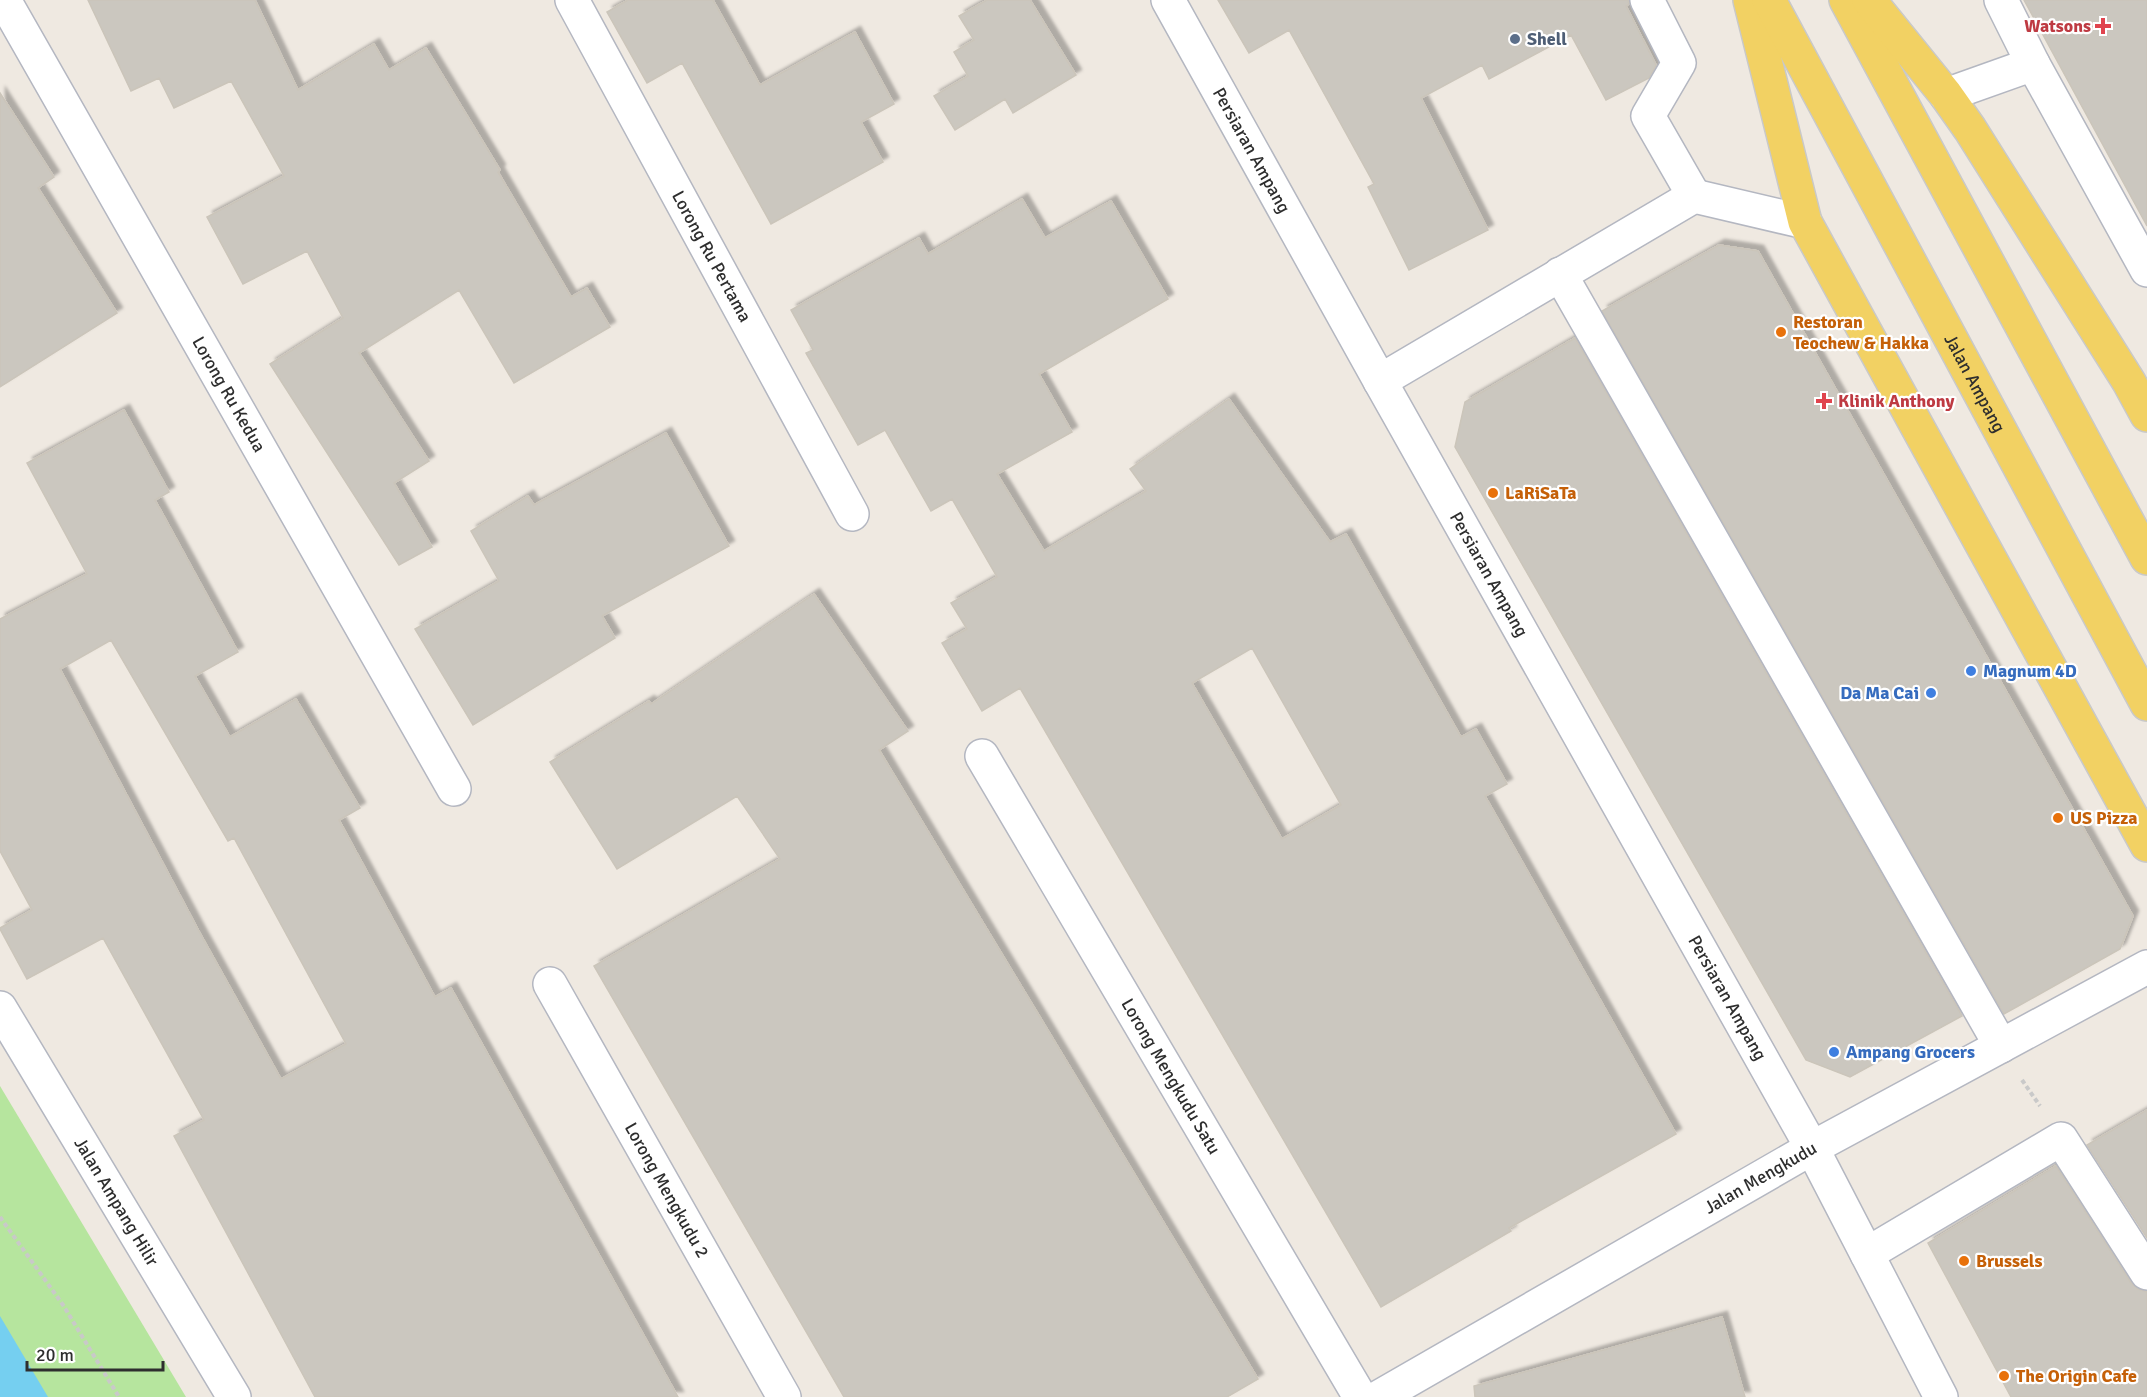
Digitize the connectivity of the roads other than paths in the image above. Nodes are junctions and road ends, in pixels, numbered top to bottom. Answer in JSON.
{"nodes":[{"id":1,"x":4,"y":0,"type":"edge"},
{"id":2,"x":572,"y":0,"type":"edge"},
{"id":3,"x":1168,"y":0,"type":"edge"},
{"id":4,"x":1647,"y":0,"type":"edge"},
{"id":5,"x":1750,"y":0,"type":"edge"},
{"id":6,"x":1769,"y":0,"type":"edge"},
{"id":7,"x":1846,"y":0,"type":"edge"},
{"id":8,"x":1869,"y":0,"type":"edge"},
{"id":9,"x":2001,"y":0,"type":"edge"},
{"id":10,"x":2033,"y":64,"type":"junction"},
{"id":11,"x":1946,"y":95,"type":"junction"},
{"id":12,"x":1694,"y":196,"type":"junction"},
{"id":13,"x":1805,"y":222,"type":"junction"},
{"id":14,"x":2147,"y":270,"type":"edge"},
{"id":15,"x":1560,"y":274,"type":"junction"},
{"id":16,"x":1380,"y":381,"type":"junction"},
{"id":17,"x":2147,"y":415,"type":"edge"},
{"id":18,"x":852,"y":514,"type":"dead end"},
{"id":19,"x":2147,"y":558,"type":"edge"},
{"id":20,"x":2147,"y":704,"type":"edge"},
{"id":21,"x":982,"y":756,"type":"dead end"},
{"id":22,"x":454,"y":789,"type":"dead end"},
{"id":23,"x":2147,"y":845,"type":"edge"},
{"id":24,"x":2147,"y":967,"type":"edge"},
{"id":25,"x":549,"y":984,"type":"dead end"},
{"id":26,"x":0,"y":1008,"type":"edge"},
{"id":27,"x":2001,"y":1046,"type":"junction"},
{"id":28,"x":1812,"y":1148,"type":"junction"},
{"id":29,"x":1867,"y":1254,"type":"junction"},
{"id":30,"x":2147,"y":1273,"type":"edge"},
{"id":31,"x":234,"y":1397,"type":"edge"},
{"id":32,"x":784,"y":1397,"type":"edge"},
{"id":33,"x":1360,"y":1397,"type":"edge"},
{"id":34,"x":1379,"y":1397,"type":"edge"},
{"id":35,"x":1941,"y":1397,"type":"edge"}],
"edges":[{"from":1,"to":22,"type":"street","name":"Lorong Ru Kedua"},
{"from":2,"to":18,"type":"street","name":"Lorong Ru Pertama"},
{"from":3,"to":16,"type":"street","name":"Persiaran Ampang"},
{"from":4,"to":12,"type":"street"},
{"from":5,"to":13,"type":"main road"},
{"from":6,"to":20,"type":"main road","name":"Jalan Ampang"},
{"from":7,"to":19,"type":"main road"},
{"from":8,"to":11,"type":"main road"},
{"from":9,"to":10,"type":"street"},
{"from":10,"to":11,"type":"street"},
{"from":10,"to":14,"type":"street"},
{"from":11,"to":17,"type":"main road"},
{"from":12,"to":13,"type":"street"},
{"from":12,"to":15,"type":"street"},
{"from":13,"to":23,"type":"main road"},
{"from":15,"to":16,"type":"street"},
{"from":15,"to":27,"type":"street"},
{"from":16,"to":28,"type":"street","name":"Persiaran Ampang"},
{"from":21,"to":33,"type":"street","name":"Lorong Mengkudu Satu"},
{"from":24,"to":27,"type":"street","name":"Jalan Mengkudu"},
{"from":25,"to":32,"type":"street","name":"Lorong Mengkudu 2"},
{"from":26,"to":31,"type":"street","name":"Jalan Ampang Hilir"},
{"from":27,"to":28,"type":"street","name":"Jalan Mengkudu"},
{"from":28,"to":29,"type":"street","name":"Persiaran Ampang"},
{"from":28,"to":34,"type":"street","name":"Jalan Mengkudu"},
{"from":29,"to":30,"type":"street"},
{"from":29,"to":35,"type":"street","name":"Persiaran Ampang"}]}
